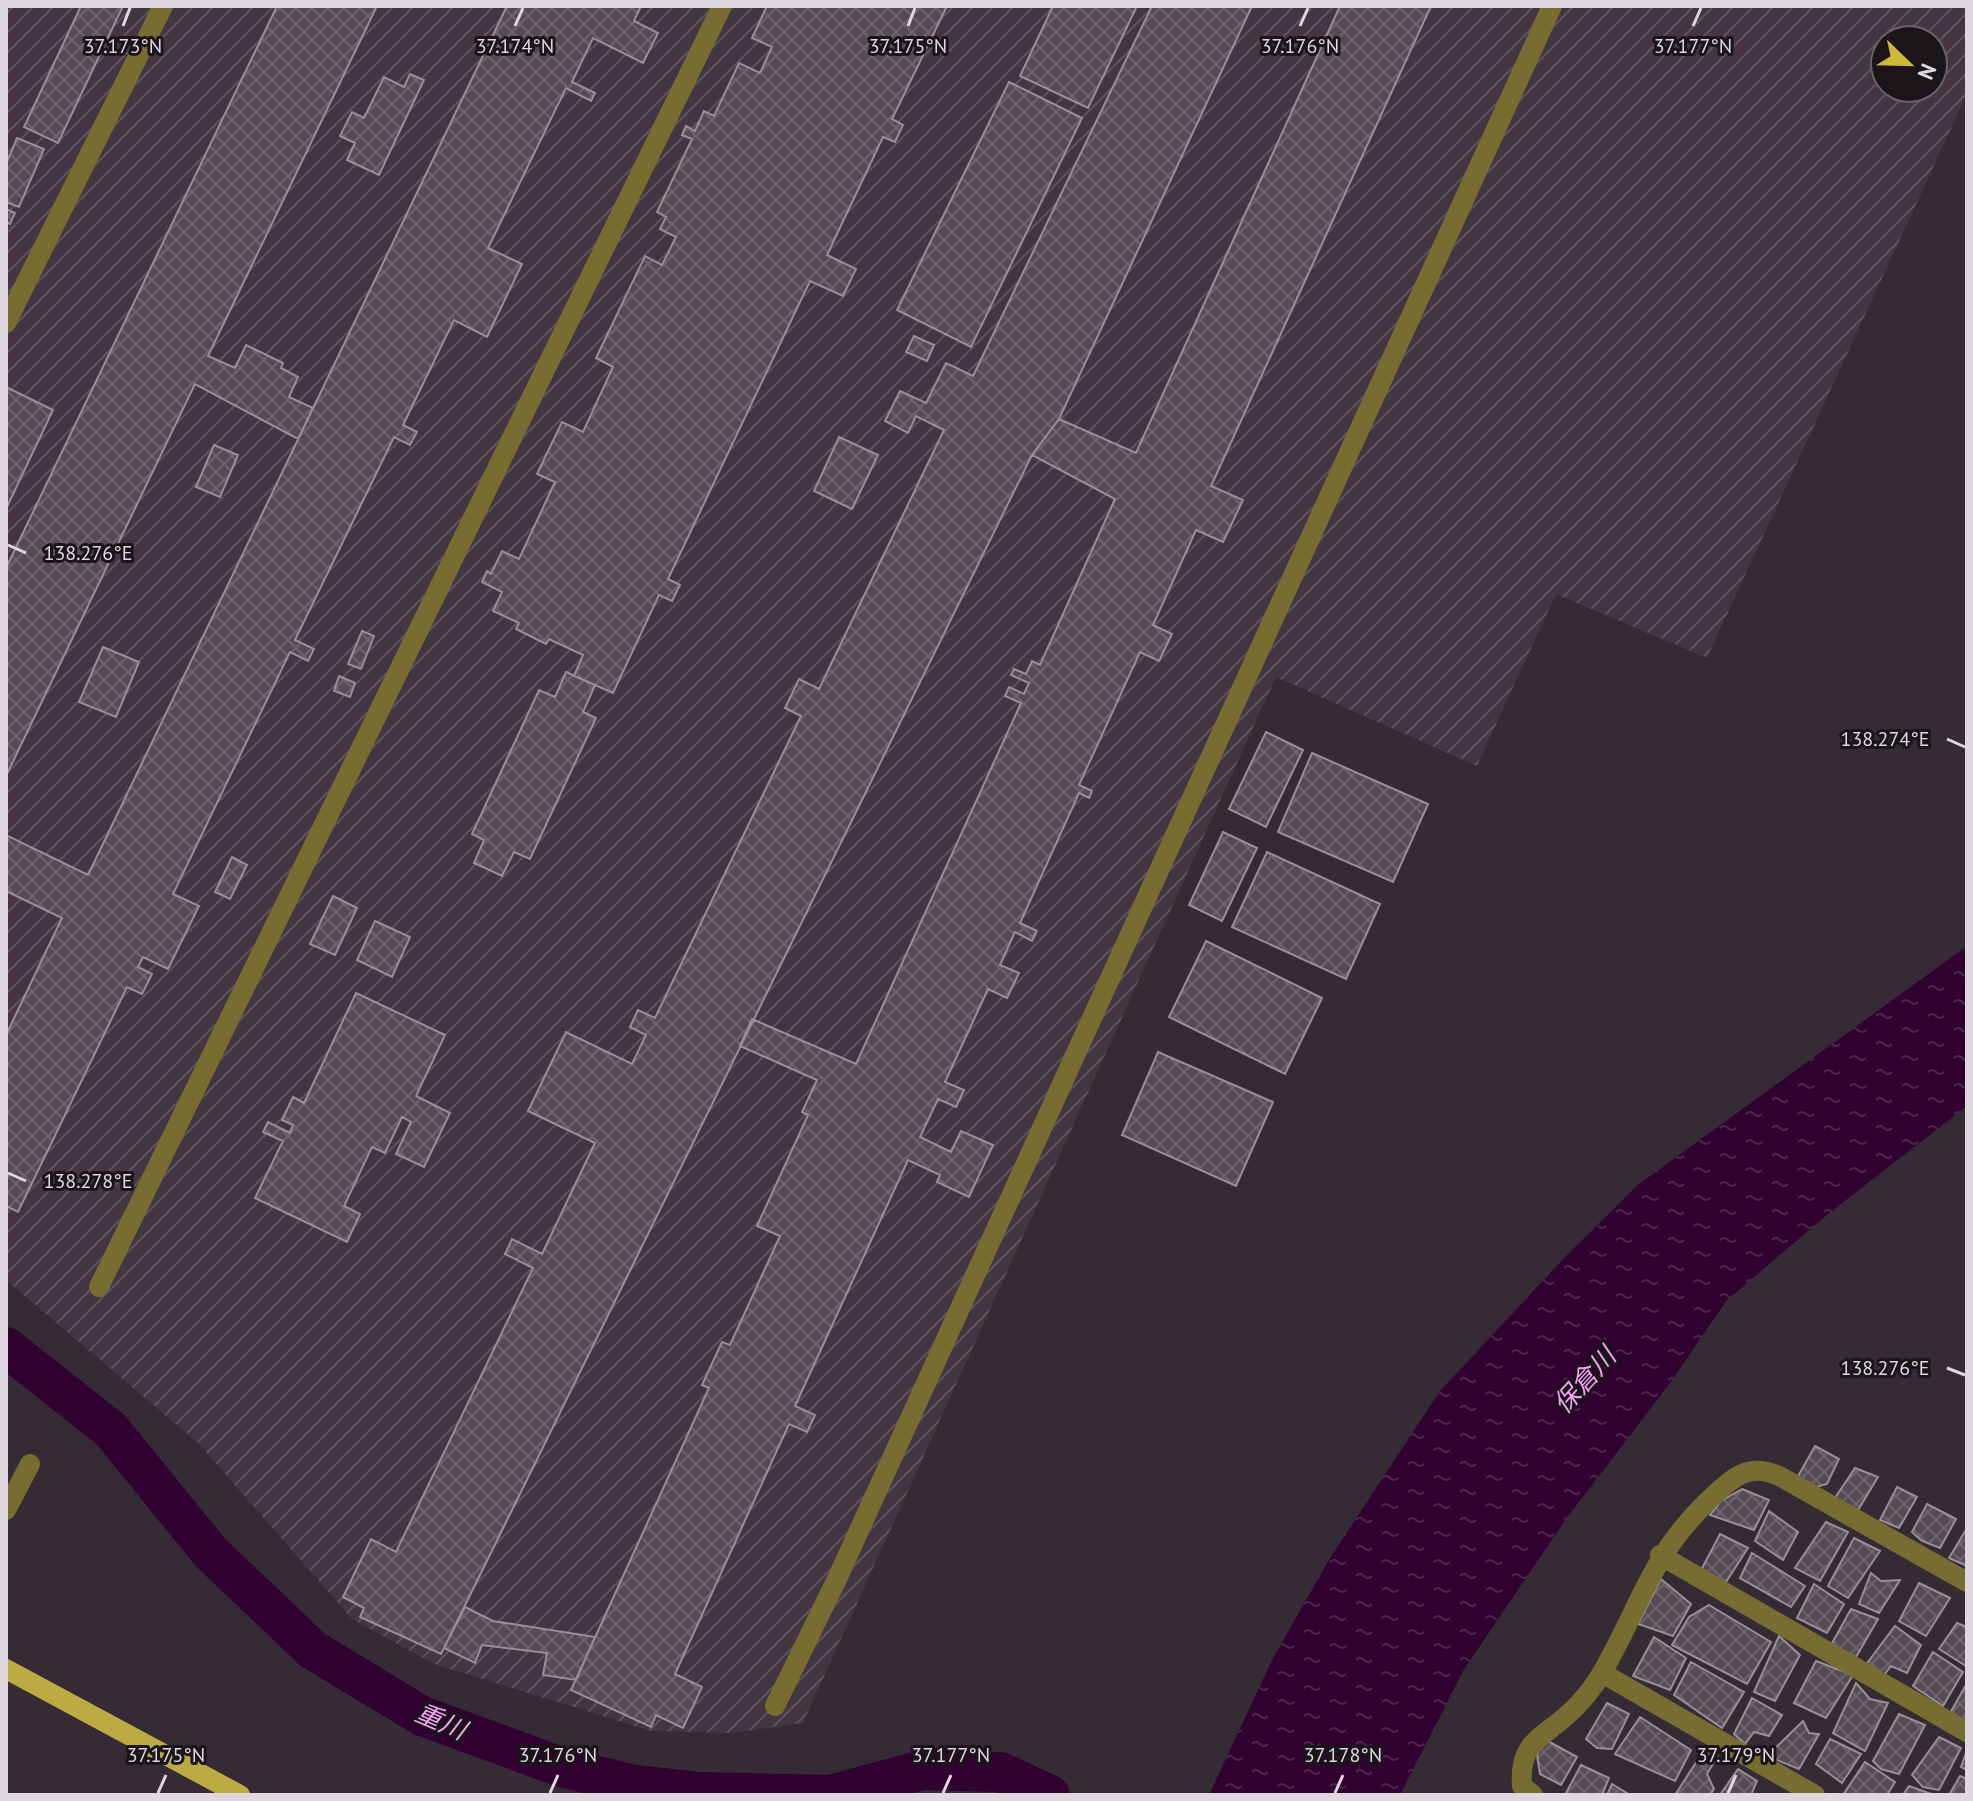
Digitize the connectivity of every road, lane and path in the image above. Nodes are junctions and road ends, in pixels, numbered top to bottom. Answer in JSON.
{"nodes":[{"id":1,"x":163,"y":6,"type":"edge"},
{"id":2,"x":722,"y":6,"type":"edge"},
{"id":3,"x":1552,"y":6,"type":"edge"},
{"id":4,"x":6,"y":323,"type":"edge"},
{"id":5,"x":99,"y":1287,"type":"dead end"},
{"id":6,"x":30,"y":1464,"type":"dead end"},
{"id":7,"x":6,"y":1510,"type":"edge"},
{"id":8,"x":1660,"y":1555,"type":"junction"},
{"id":9,"x":1967,"y":1582,"type":"edge"},
{"id":10,"x":6,"y":1669,"type":"edge"},
{"id":11,"x":1602,"y":1673,"type":"junction"},
{"id":12,"x":775,"y":1706,"type":"dead end"},
{"id":13,"x":1967,"y":1732,"type":"edge"},
{"id":14,"x":240,"y":1795,"type":"edge"},
{"id":15,"x":1533,"y":1795,"type":"edge"},
{"id":16,"x":1815,"y":1795,"type":"edge"}],
"edges":[{"from":1,"to":4,"type":"street"},
{"from":2,"to":5,"type":"street"},
{"from":3,"to":12,"type":"street"},
{"from":6,"to":7,"type":"street"},
{"from":8,"to":9,"type":"street"},
{"from":8,"to":11,"type":"street"},
{"from":8,"to":13,"type":"street"},
{"from":10,"to":14,"type":"main road"},
{"from":11,"to":15,"type":"street"},
{"from":11,"to":16,"type":"street"}]}
